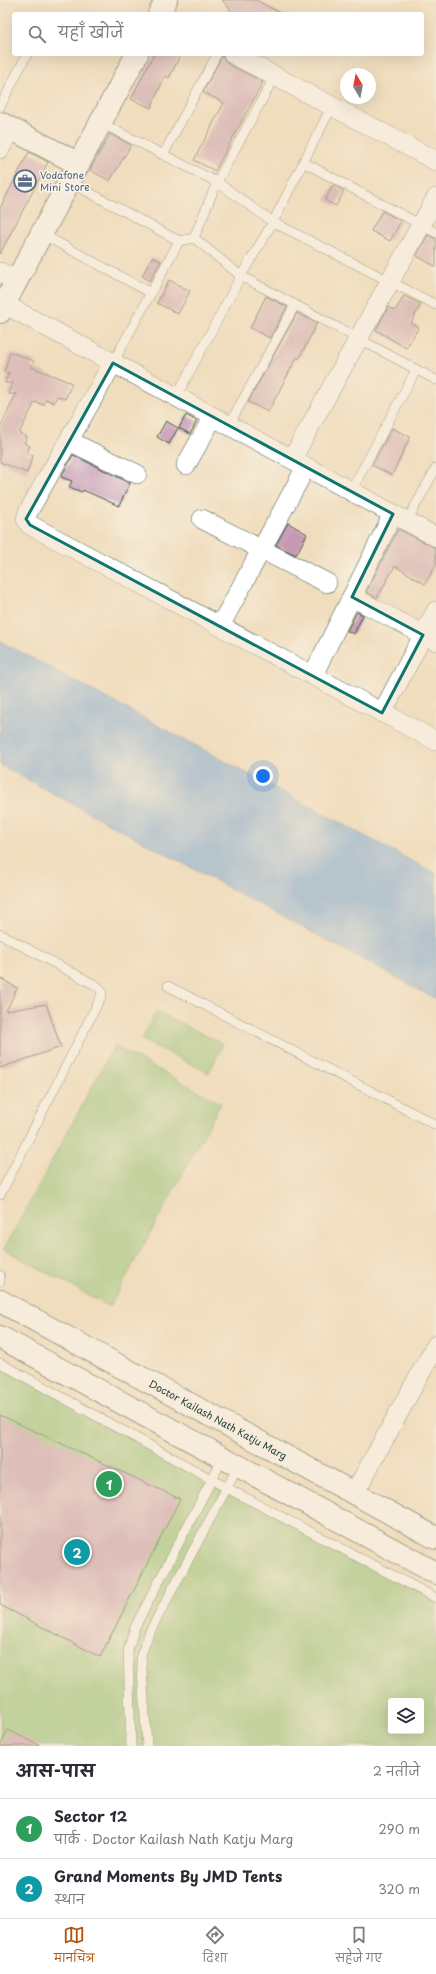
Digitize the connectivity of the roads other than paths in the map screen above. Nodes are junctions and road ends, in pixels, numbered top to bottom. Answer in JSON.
{"nodes":[{"id":1,"x":166,"y":0,"type":"edge"},
{"id":2,"x":160,"y":12,"type":"edge"},
{"id":3,"x":26,"y":56,"type":"edge"},
{"id":4,"x":216,"y":56,"type":"edge"},
{"id":5,"x":237,"y":56,"type":"edge"},
{"id":6,"x":133,"y":57,"type":"edge"},
{"id":7,"x":276,"y":76,"type":"junction"},
{"id":8,"x":332,"y":106,"type":"junction"},
{"id":9,"x":0,"y":107,"type":"edge"},
{"id":10,"x":101,"y":123,"type":"junction"},
{"id":11,"x":5,"y":126,"type":"edge"},
{"id":12,"x":0,"y":149,"type":"edge"},
{"id":13,"x":163,"y":155,"type":"junction"},
{"id":14,"x":436,"y":161,"type":"edge"},
{"id":15,"x":303,"y":162,"type":"junction"},
{"id":16,"x":74,"y":173,"type":"junction"},
{"id":17,"x":217,"y":182,"type":"junction"},
{"id":18,"x":436,"y":198,"type":"edge"},
{"id":19,"x":273,"y":222,"type":"junction"},
{"id":20,"x":429,"y":229,"type":"edge"},
{"id":21,"x":42,"y":234,"type":"junction"},
{"id":22,"x":194,"y":238,"type":"junction"},
{"id":23,"x":179,"y":241,"type":"junction"},
{"id":24,"x":241,"y":276,"type":"junction"},
{"id":25,"x":8,"y":277,"type":"edge"},
{"id":26,"x":390,"y":282,"type":"junction"},
{"id":27,"x":150,"y":293,"type":"junction"},
{"id":28,"x":295,"y":305,"type":"junction"},
{"id":29,"x":436,"y":305,"type":"edge"},
{"id":30,"x":2,"y":308,"type":"edge"},
{"id":31,"x":359,"y":339,"type":"junction"},
{"id":32,"x":113,"y":363,"type":"junction"},
{"id":33,"x":416,"y":370,"type":"junction"},
{"id":34,"x":436,"y":380,"type":"edge"},
{"id":35,"x":176,"y":397,"type":"junction"},
{"id":36,"x":221,"y":421,"type":"junction"},
{"id":37,"x":69,"y":441,"type":"junction"},
{"id":38,"x":299,"y":463,"type":"junction"},
{"id":39,"x":186,"y":465,"type":"dead end"},
{"id":40,"x":436,"y":468,"type":"edge"},
{"id":41,"x":137,"y":474,"type":"dead end"},
{"id":42,"x":351,"y":491,"type":"junction"},
{"id":43,"x":400,"y":518,"type":"junction"},
{"id":44,"x":202,"y":519,"type":"dead end"},
{"id":45,"x":436,"y":537,"type":"edge"},
{"id":46,"x":261,"y":550,"type":"junction"},
{"id":47,"x":327,"y":583,"type":"dead end"},
{"id":48,"x":352,"y":597,"type":"junction"},
{"id":49,"x":436,"y":611,"type":"edge"},
{"id":50,"x":220,"y":626,"type":"junction"},
{"id":51,"x":430,"y":638,"type":"edge"},
{"id":52,"x":313,"y":675,"type":"junction"},
{"id":53,"x":382,"y":712,"type":"junction"},
{"id":54,"x":436,"y":741,"type":"edge"},
{"id":55,"x":0,"y":934,"type":"edge"},
{"id":56,"x":168,"y":986,"type":"dead end"},
{"id":57,"x":436,"y":1125,"type":"edge"},
{"id":58,"x":0,"y":1194,"type":"edge"},
{"id":59,"x":0,"y":1275,"type":"edge"},
{"id":60,"x":0,"y":1281,"type":"edge"},
{"id":61,"x":0,"y":1301,"type":"edge"},
{"id":62,"x":0,"y":1338,"type":"edge"},
{"id":63,"x":436,"y":1345,"type":"edge"},
{"id":64,"x":0,"y":1363,"type":"edge"},
{"id":65,"x":180,"y":1398,"type":"junction"},
{"id":66,"x":165,"y":1427,"type":"junction"},
{"id":67,"x":231,"y":1461,"type":"junction"},
{"id":68,"x":211,"y":1480,"type":"junction"},
{"id":69,"x":227,"y":1488,"type":"junction"},
{"id":70,"x":354,"y":1494,"type":"junction"},
{"id":71,"x":436,"y":1538,"type":"edge"},
{"id":72,"x":436,"y":1573,"type":"edge"},
{"id":73,"x":436,"y":1598,"type":"edge"},
{"id":74,"x":131,"y":1746,"type":"edge"},
{"id":75,"x":147,"y":1746,"type":"edge"}],
"edges":[{"from":1,"to":2,"type":"main road"},
{"from":3,"to":9,"type":"lane"},
{"from":4,"to":13,"type":"lane"},
{"from":5,"to":7,"type":"street"},
{"from":6,"to":10,"type":"main road"},
{"from":7,"to":8,"type":"street"},
{"from":7,"to":17,"type":"lane"},
{"from":8,"to":14,"type":"street"},
{"from":8,"to":15,"type":"lane"},
{"from":10,"to":13,"type":"lane"},
{"from":10,"to":16,"type":"main road"},
{"from":11,"to":12,"type":"street"},
{"from":11,"to":16,"type":"main road"},
{"from":13,"to":17,"type":"lane"},
{"from":15,"to":19,"type":"lane"},
{"from":15,"to":20,"type":"lane"},
{"from":16,"to":21,"type":"main road"},
{"from":16,"to":23,"type":"lane"},
{"from":17,"to":19,"type":"lane"},
{"from":17,"to":22,"type":"lane"},
{"from":18,"to":20,"type":"street"},
{"from":19,"to":24,"type":"lane"},
{"from":19,"to":26,"type":"lane"},
{"from":20,"to":26,"type":"street"},
{"from":21,"to":25,"type":"main road"},
{"from":21,"to":27,"type":"lane"},
{"from":22,"to":23,"type":"lane"},
{"from":22,"to":24,"type":"lane"},
{"from":23,"to":27,"type":"lane"},
{"from":24,"to":28,"type":"lane"},
{"from":24,"to":35,"type":"lane"},
{"from":25,"to":30,"type":"main road"},
{"from":26,"to":29,"type":"lane"},
{"from":26,"to":31,"type":"street"},
{"from":27,"to":32,"type":"lane"},
{"from":28,"to":31,"type":"lane"},
{"from":28,"to":36,"type":"lane"},
{"from":30,"to":32,"type":"street"},
{"from":31,"to":33,"type":"lane"},
{"from":31,"to":38,"type":"street"},
{"from":32,"to":35,"type":"street"},
{"from":32,"to":37,"type":"street"},
{"from":33,"to":34,"type":"lane"},
{"from":33,"to":42,"type":"lane"},
{"from":35,"to":36,"type":"street"},
{"from":36,"to":38,"type":"street"},
{"from":36,"to":39,"type":"street"},
{"from":37,"to":41,"type":"street"},
{"from":37,"to":50,"type":"street"},
{"from":38,"to":42,"type":"street"},
{"from":38,"to":46,"type":"street"},
{"from":40,"to":43,"type":"lane"},
{"from":42,"to":43,"type":"street"},
{"from":43,"to":45,"type":"street"},
{"from":43,"to":48,"type":"street"},
{"from":44,"to":46,"type":"street"},
{"from":46,"to":47,"type":"street"},
{"from":46,"to":50,"type":"street"},
{"from":48,"to":51,"type":"street"},
{"from":48,"to":52,"type":"street"},
{"from":49,"to":51,"type":"street"},
{"from":50,"to":52,"type":"street"},
{"from":51,"to":53,"type":"street"},
{"from":52,"to":53,"type":"street"},
{"from":53,"to":54,"type":"street"},
{"from":55,"to":58,"type":"lane"},
{"from":56,"to":57,"type":"lane"},
{"from":59,"to":60,"type":"lane"},
{"from":61,"to":65,"type":"main road","name":"Doctor Kailash Nath Katju Marg"},
{"from":62,"to":66,"type":"main road"},
{"from":63,"to":70,"type":"street"},
{"from":64,"to":68,"type":"lane"},
{"from":65,"to":66,"type":"main road"},
{"from":65,"to":70,"type":"main road","name":"Doctor Kailash Nath Katju Marg"},
{"from":66,"to":67,"type":"main road"},
{"from":67,"to":68,"type":"lane"},
{"from":67,"to":69,"type":"lane"},
{"from":67,"to":72,"type":"main road"},
{"from":68,"to":69,"type":"lane"},
{"from":68,"to":74,"type":"lane"},
{"from":69,"to":73,"type":"lane"},
{"from":69,"to":75,"type":"lane"},
{"from":70,"to":71,"type":"main road","name":"Doctor Kailash Nath Katju Marg"}]}
